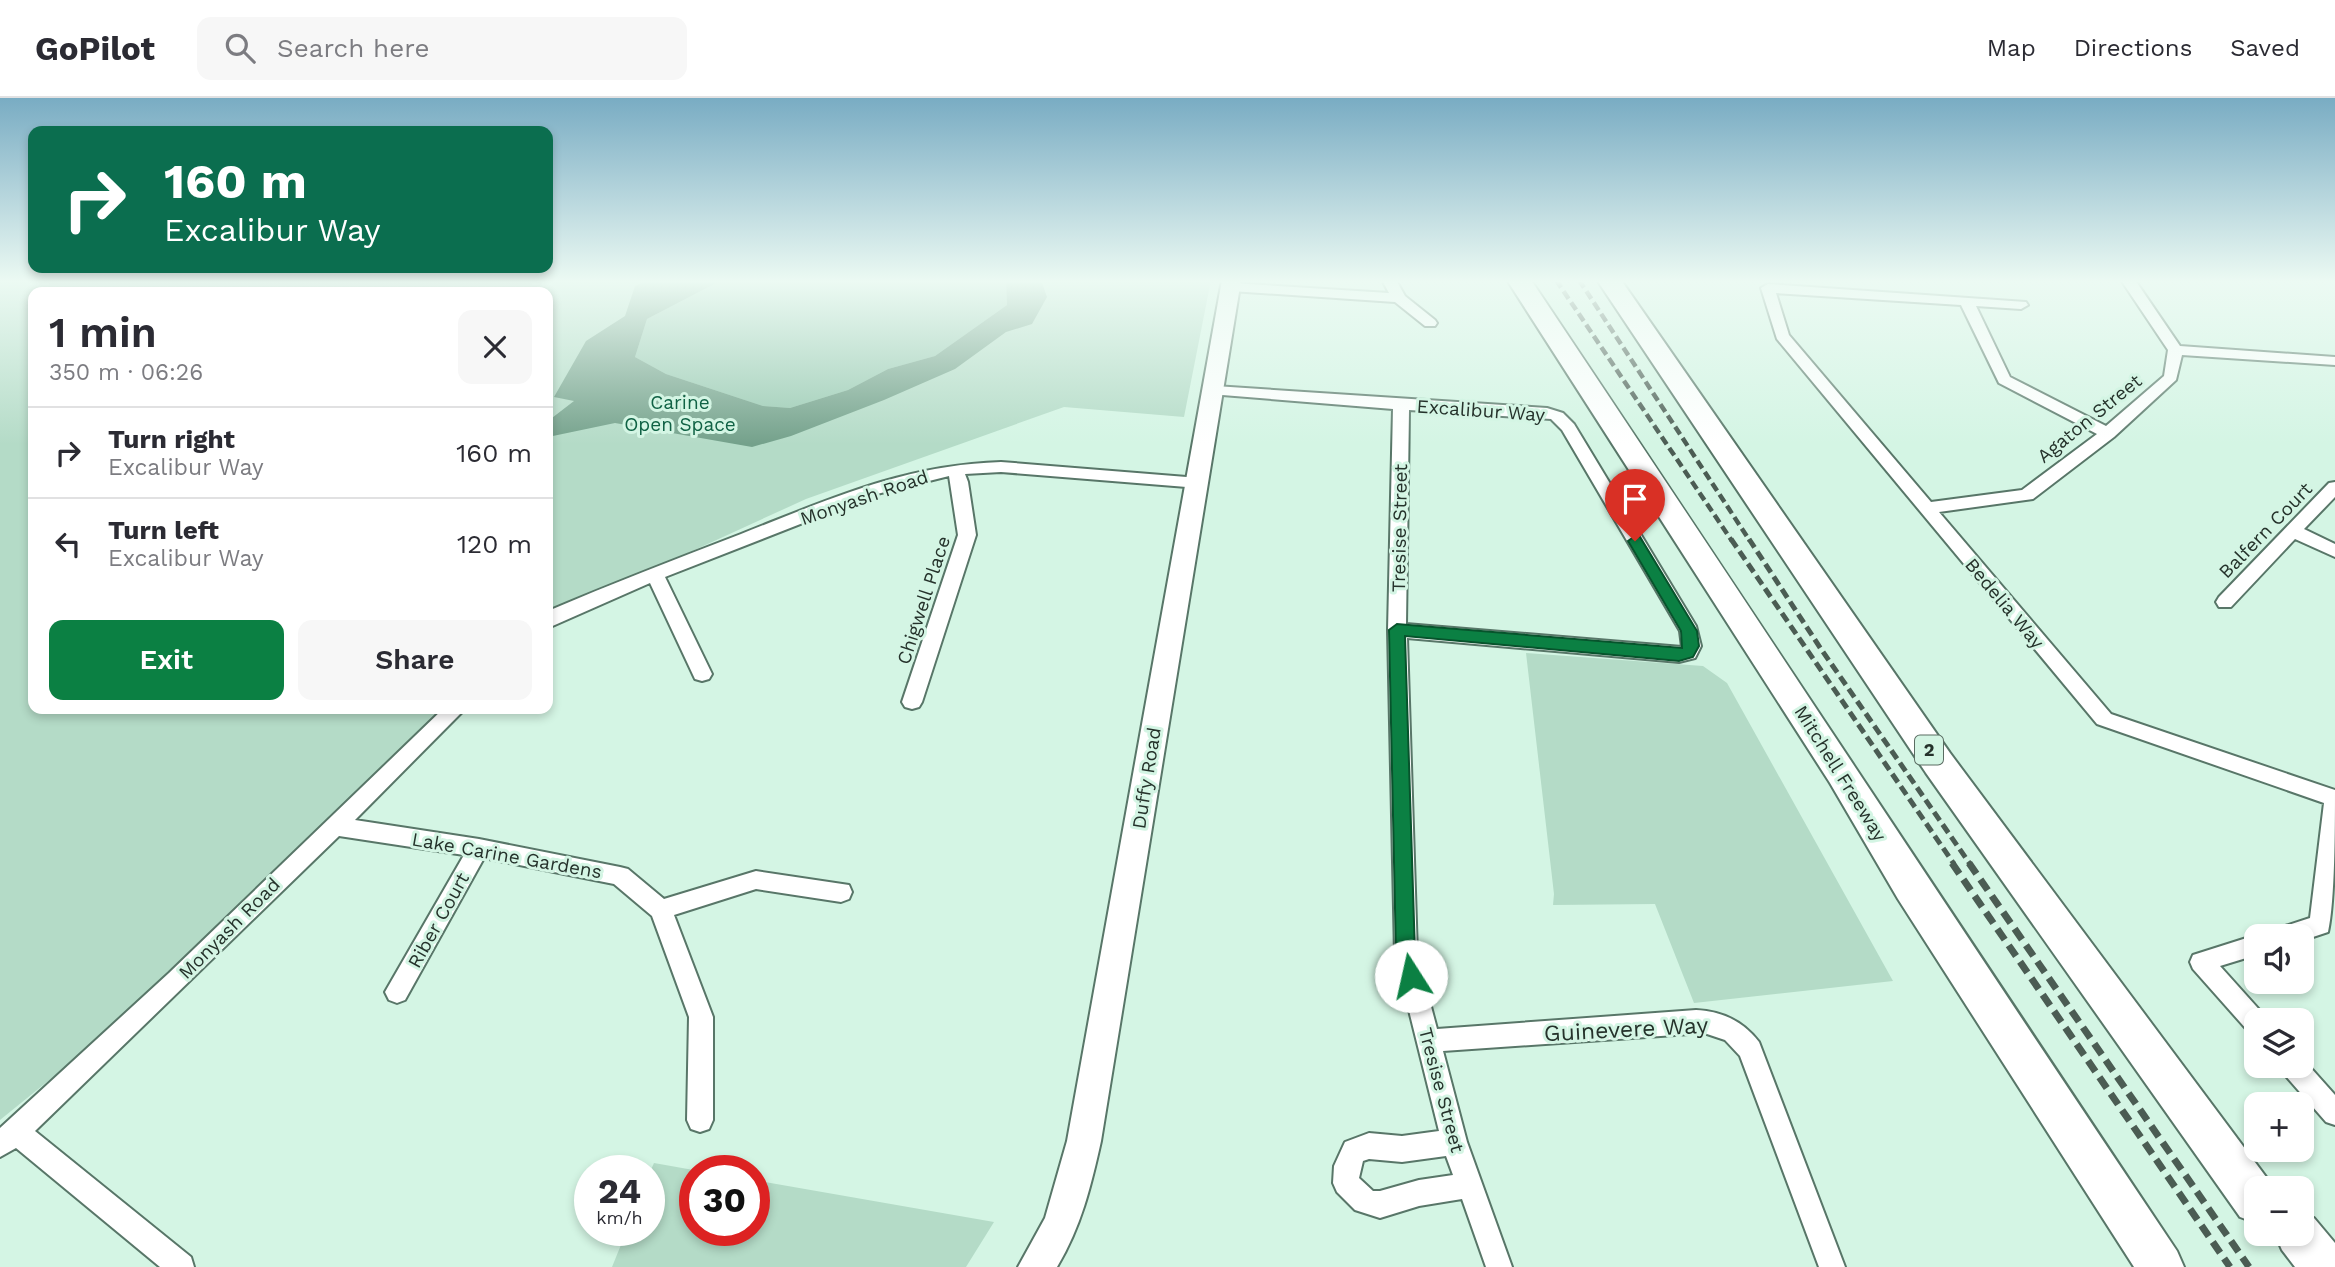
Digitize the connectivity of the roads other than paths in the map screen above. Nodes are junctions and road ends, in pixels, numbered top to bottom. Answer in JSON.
{"nodes":[{"id":1,"x":1223,"y":335,"type":"edge"},
{"id":2,"x":1555,"y":335,"type":"edge"},
{"id":3,"x":1646,"y":335,"type":"edge"},
{"id":4,"x":1782,"y":335,"type":"edge"},
{"id":5,"x":1982,"y":335,"type":"edge"},
{"id":6,"x":2164,"y":335,"type":"edge"},
{"id":7,"x":2175,"y":351,"type":"junction"},
{"id":8,"x":2335,"y":361,"type":"edge"},
{"id":9,"x":1215,"y":391,"type":"junction"},
{"id":10,"x":1401,"y":405,"type":"junction"},
{"id":11,"x":2108,"y":433,"type":"junction"},
{"id":12,"x":954,"y":469,"type":"junction"},
{"id":13,"x":1199,"y":483,"type":"junction"},
{"id":14,"x":2335,"y":487,"type":"edge"},
{"id":15,"x":1924,"y":508,"type":"junction"},
{"id":16,"x":2293,"y":531,"type":"junction"},
{"id":17,"x":2335,"y":551,"type":"edge"},
{"id":18,"x":655,"y":575,"type":"junction"},
{"id":19,"x":2225,"y":602,"type":"dead end"},
{"id":20,"x":553,"y":617,"type":"edge"},
{"id":21,"x":1397,"y":630,"type":"junction"},
{"id":22,"x":702,"y":674,"type":"dead end"},
{"id":23,"x":912,"y":702,"type":"dead end"},
{"id":24,"x":451,"y":714,"type":"edge"},
{"id":25,"x":2335,"y":798,"type":"edge"},
{"id":26,"x":334,"y":826,"type":"junction"},
{"id":27,"x":479,"y":848,"type":"junction"},
{"id":28,"x":841,"y":892,"type":"dead end"},
{"id":29,"x":662,"y":910,"type":"junction"},
{"id":30,"x":2314,"y":927,"type":"edge"},
{"id":31,"x":2244,"y":949,"type":"edge"},
{"id":32,"x":397,"y":992,"type":"dead end"},
{"id":33,"x":2244,"y":1010,"type":"edge"},
{"id":34,"x":1428,"y":1041,"type":"junction"},
{"id":35,"x":2162,"y":1070,"type":"junction"},
{"id":36,"x":2304,"y":1078,"type":"edge"},
{"id":37,"x":2335,"y":1113,"type":"edge"},
{"id":38,"x":700,"y":1120,"type":"dead end"},
{"id":39,"x":8,"y":1138,"type":"edge"},
{"id":40,"x":1454,"y":1142,"type":"junction"},
{"id":41,"x":2250,"y":1176,"type":"edge"},
{"id":42,"x":2244,"y":1184,"type":"edge"},
{"id":43,"x":1469,"y":1185,"type":"junction"},
{"id":44,"x":2288,"y":1246,"type":"edge"},
{"id":45,"x":2308,"y":1246,"type":"edge"},
{"id":46,"x":181,"y":1267,"type":"edge"},
{"id":47,"x":1035,"y":1267,"type":"edge"},
{"id":48,"x":1500,"y":1267,"type":"edge"},
{"id":49,"x":1832,"y":1267,"type":"edge"},
{"id":50,"x":2161,"y":1267,"type":"edge"},
{"id":51,"x":2303,"y":1267,"type":"edge"},
{"id":52,"x":2325,"y":1267,"type":"edge"}],
"edges":[{"from":1,"to":9,"type":"main road","name":"Duffy Road"},
{"from":2,"to":50,"type":"highway","name":"Mitchell Freeway"},
{"from":3,"to":35,"type":"highway","number":"2"},
{"from":4,"to":15,"type":"street","name":"Bedelia Way"},
{"from":5,"to":11,"type":"street"},
{"from":6,"to":7,"type":"street"},
{"from":7,"to":8,"type":"street"},
{"from":7,"to":11,"type":"street","name":"Agaton Street"},
{"from":9,"to":10,"type":"street","name":"Excalibur Way"},
{"from":9,"to":13,"type":"main road","name":"Duffy Road"},
{"from":10,"to":21,"type":"street","name":"Tresise Street"},
{"from":10,"to":21,"type":"street","name":"Excalibur Way"},
{"from":11,"to":15,"type":"street","name":"Agaton Street"},
{"from":12,"to":13,"type":"street","name":"Monyash Road"},
{"from":12,"to":18,"type":"street","name":"Monyash Road"},
{"from":12,"to":23,"type":"street","name":"Chigwell Place"},
{"from":13,"to":47,"type":"main road","name":"Duffy Road"},
{"from":14,"to":16,"type":"street","name":"Balfern Court"},
{"from":15,"to":25,"type":"street","name":"Bedelia Way"},
{"from":16,"to":17,"type":"street"},
{"from":16,"to":19,"type":"street","name":"Balfern Court"},
{"from":18,"to":20,"type":"street","name":"Monyash Road"},
{"from":18,"to":22,"type":"street"},
{"from":21,"to":34,"type":"street","name":"Tresise Street"},
{"from":24,"to":26,"type":"street","name":"Monyash Road"},
{"from":25,"to":30,"type":"street"},
{"from":26,"to":27,"type":"street","name":"Lake Carine Gardens"},
{"from":26,"to":39,"type":"street","name":"Monyash Road"},
{"from":27,"to":29,"type":"street","name":"Lake Carine Gardens"},
{"from":27,"to":32,"type":"street","name":"Riber Court"},
{"from":28,"to":29,"type":"street"},
{"from":29,"to":38,"type":"street"},
{"from":31,"to":33,"type":"street"},
{"from":34,"to":40,"type":"street","name":"Tresise Street"},
{"from":34,"to":49,"type":"street","name":"Guinevere Way"},
{"from":35,"to":41,"type":"highway"},
{"from":35,"to":42,"type":"highway","number":"2"},
{"from":36,"to":37,"type":"street"},
{"from":39,"to":46,"type":"street"},
{"from":40,"to":43,"type":"street","name":"Tresise Street"},
{"from":40,"to":43,"type":"street"},
{"from":43,"to":48,"type":"street","name":"Tresise Street"},
{"from":44,"to":51,"type":"highway"},
{"from":45,"to":52,"type":"highway"}]}
